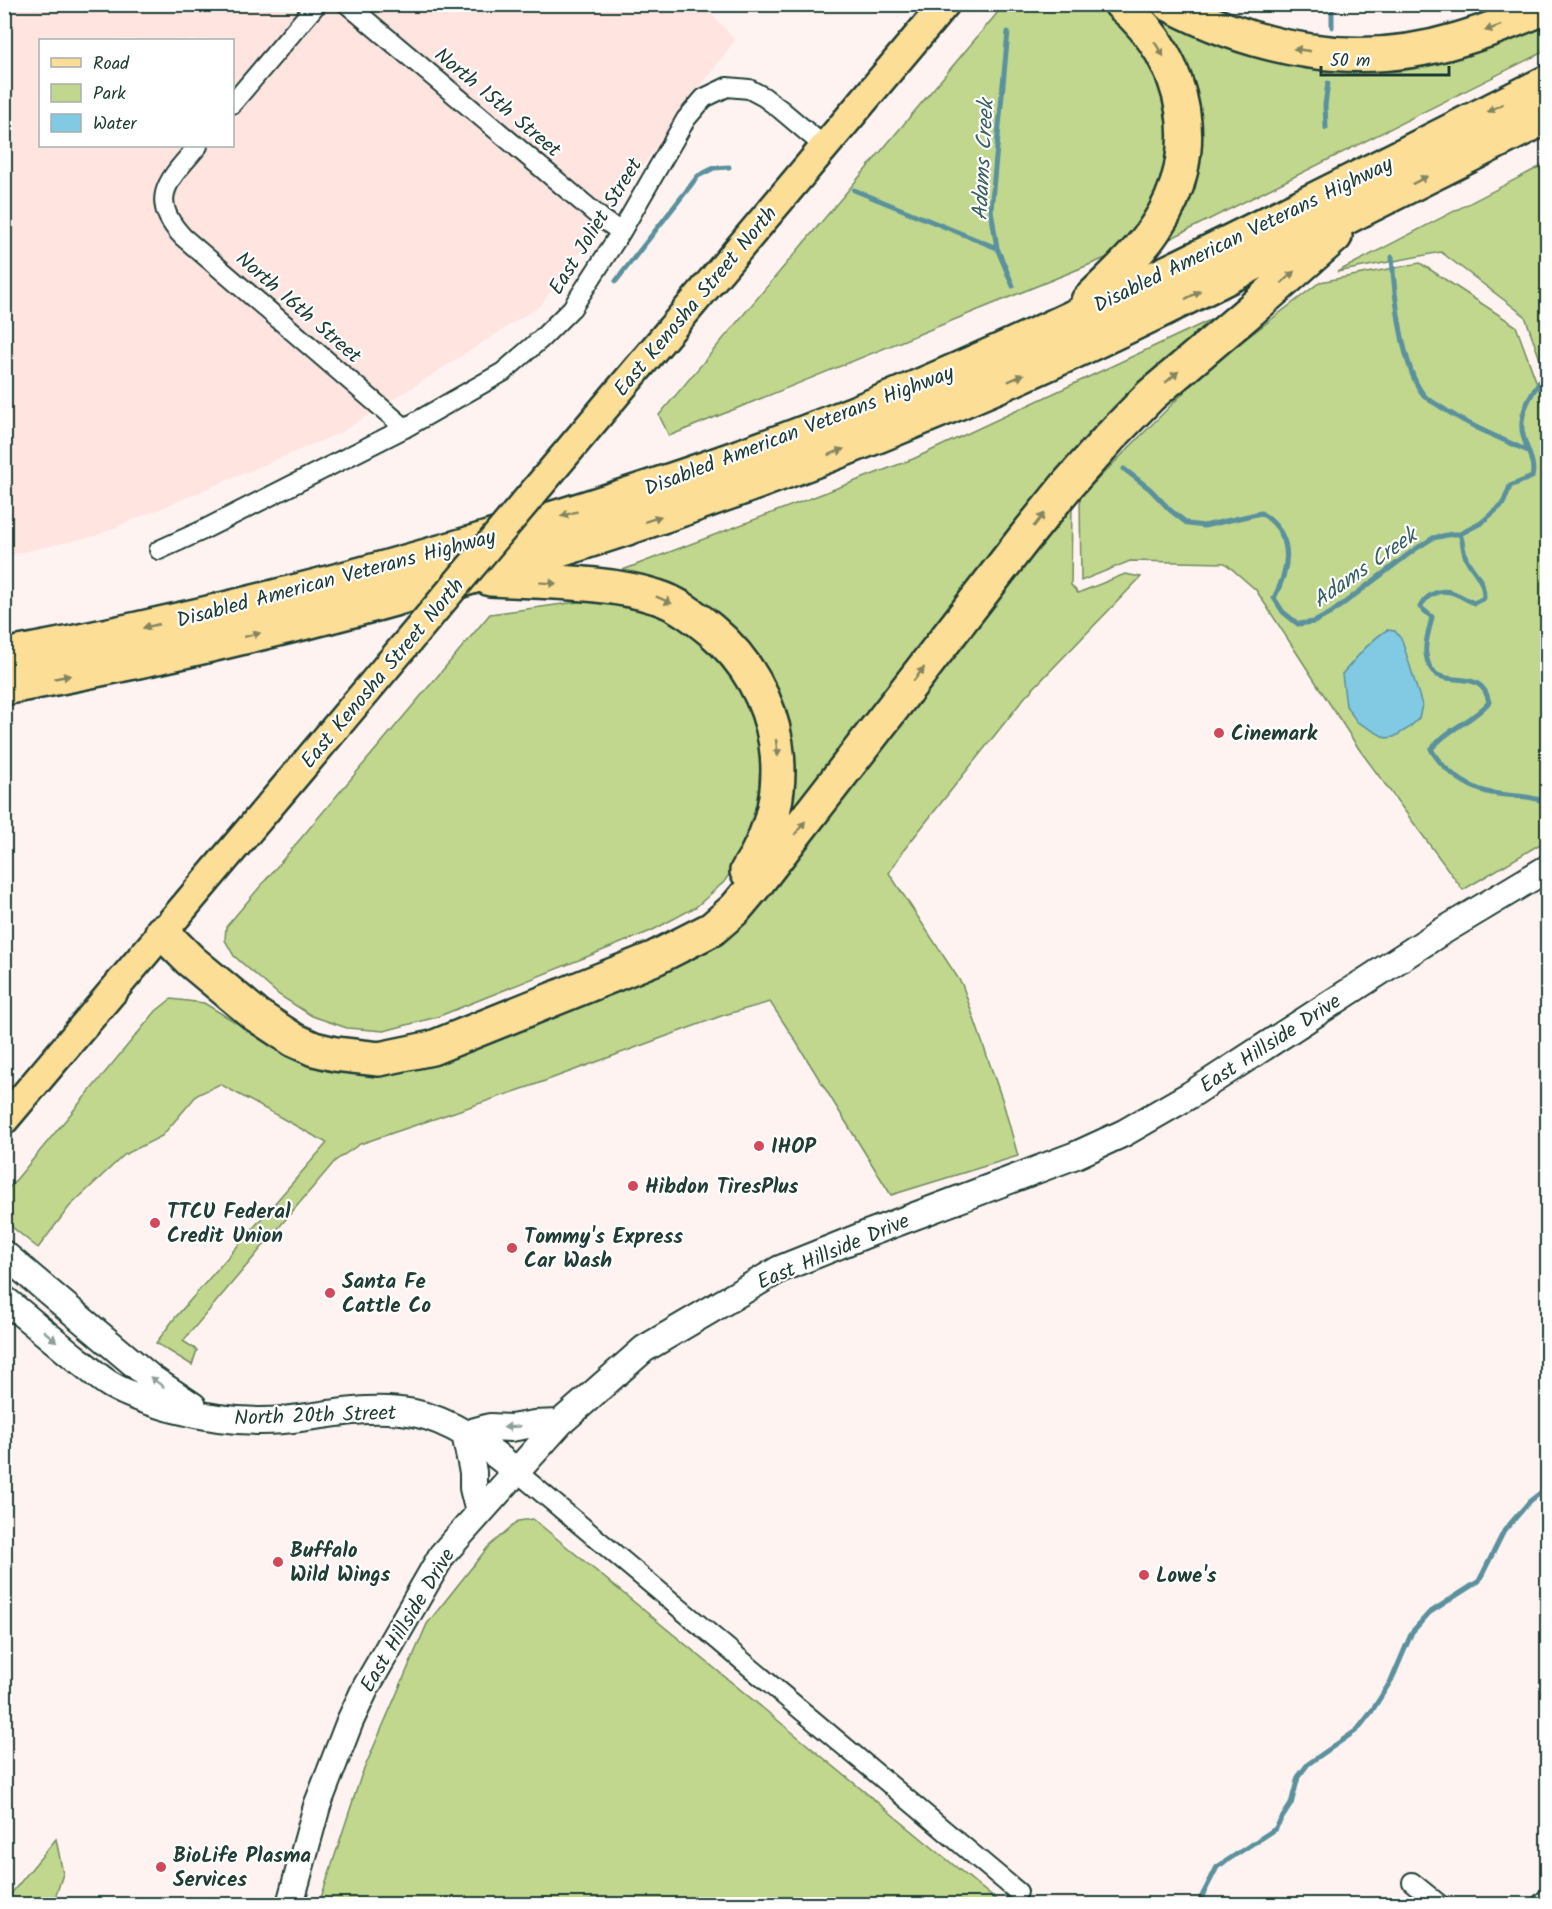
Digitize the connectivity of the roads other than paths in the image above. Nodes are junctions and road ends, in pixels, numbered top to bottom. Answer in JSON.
{"nodes":[{"id":1,"x":317,"y":4,"type":"edge"},
{"id":2,"x":347,"y":4,"type":"edge"},
{"id":3,"x":945,"y":4,"type":"edge"},
{"id":4,"x":1121,"y":4,"type":"edge"},
{"id":5,"x":1169,"y":4,"type":"edge"},
{"id":6,"x":1548,"y":6,"type":"edge"},
{"id":7,"x":1548,"y":81,"type":"edge"},
{"id":8,"x":234,"y":102,"type":"edge"},
{"id":9,"x":1548,"y":116,"type":"edge"},
{"id":10,"x":197,"y":147,"type":"edge"},
{"id":11,"x":825,"y":147,"type":"junction"},
{"id":12,"x":1368,"y":206,"type":"junction"},
{"id":13,"x":621,"y":232,"type":"junction"},
{"id":14,"x":1070,"y":319,"type":"junction"},
{"id":15,"x":405,"y":428,"type":"junction"},
{"id":16,"x":159,"y":550,"type":"dead end"},
{"id":17,"x":469,"y":577,"type":"junction"},
{"id":18,"x":4,"y":656,"type":"edge"},
{"id":19,"x":4,"y":688,"type":"edge"},
{"id":20,"x":1548,"y":868,"type":"edge"},
{"id":21,"x":162,"y":932,"type":"junction"},
{"id":22,"x":4,"y":1120,"type":"edge"},
{"id":23,"x":4,"y":1254,"type":"edge"},
{"id":24,"x":4,"y":1299,"type":"edge"},
{"id":25,"x":205,"y":1415,"type":"junction"},
{"id":26,"x":560,"y":1423,"type":"junction"},
{"id":27,"x":465,"y":1434,"type":"junction"},
{"id":28,"x":516,"y":1472,"type":"junction"},
{"id":29,"x":479,"y":1512,"type":"junction"},
{"id":30,"x":1412,"y":1882,"type":"dead end"},
{"id":31,"x":1018,"y":1892,"type":"dead end"},
{"id":32,"x":1548,"y":1897,"type":"edge"},
{"id":33,"x":290,"y":1905,"type":"edge"},
{"id":34,"x":1439,"y":1905,"type":"edge"},
{"id":35,"x":1541,"y":1905,"type":"edge"}],
"edges":[{"from":1,"to":8,"type":"street"},
{"from":2,"to":13,"type":"street","name":"North 15th Street"},
{"from":3,"to":11,"type":"main road","name":"East Kenosha Street North"},
{"from":4,"to":14,"type":"highway","one_way":true},
{"from":6,"to":5,"type":"highway","one_way":true},
{"from":7,"to":14,"type":"highway","name":"Disabled American Veterans Highway","one_way":true},
{"from":12,"to":9,"type":"highway","name":"Disabled American Veterans Highway","one_way":true},
{"from":10,"to":15,"type":"street","name":"North 16th Street"},
{"from":11,"to":13,"type":"street","name":"East Joliet Street"},
{"from":11,"to":21,"type":"main road","name":"East Kenosha Street North","bridge":true},
{"from":17,"to":12,"type":"highway","name":"Disabled American Veterans Highway","one_way":true},
{"from":21,"to":12,"type":"highway","one_way":true},
{"from":13,"to":15,"type":"street","name":"East Joliet Street"},
{"from":14,"to":18,"type":"highway","name":"Disabled American Veterans Highway","one_way":true},
{"from":15,"to":16,"type":"street","name":"East Joliet Street"},
{"from":19,"to":17,"type":"highway","name":"Disabled American Veterans Highway","one_way":true},
{"from":17,"to":21,"type":"highway","one_way":true},
{"from":20,"to":26,"type":"street","name":"East Hillside Drive"},
{"from":21,"to":22,"type":"main road","name":"East Kenosha Street North"},
{"from":25,"to":23,"type":"street","name":"North 20th Street","one_way":true},
{"from":24,"to":25,"type":"street","name":"North 20th Street","one_way":true},
{"from":25,"to":27,"type":"street","name":"North 20th Street"},
{"from":26,"to":27,"type":"street","one_way":true},
{"from":26,"to":28,"type":"street","name":"East Hillside Drive"},
{"from":27,"to":28,"type":"street","name":"North 20th Street"},
{"from":27,"to":29,"type":"street"},
{"from":28,"to":29,"type":"street","name":"East Hillside Drive"},
{"from":28,"to":31,"type":"street"},
{"from":29,"to":33,"type":"street","name":"East Hillside Drive"},
{"from":30,"to":34,"type":"street"},
{"from":32,"to":35,"type":"street"}]}
